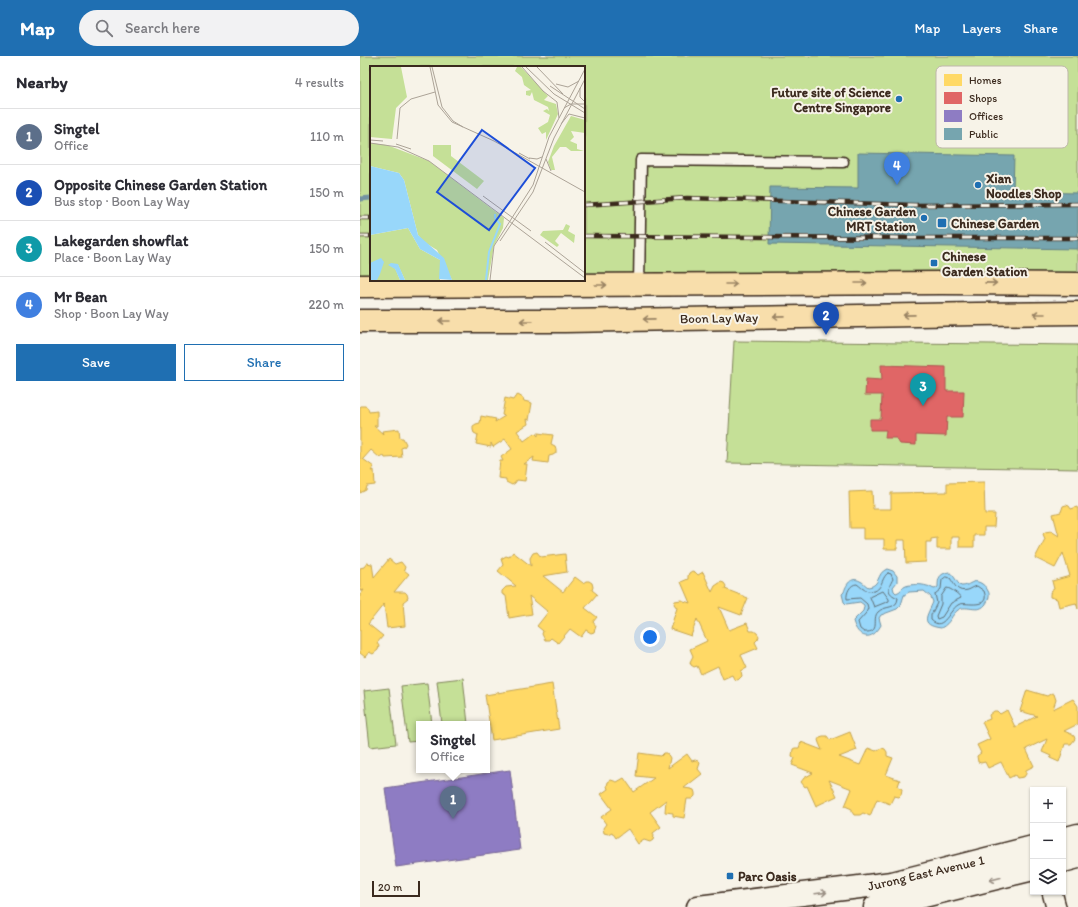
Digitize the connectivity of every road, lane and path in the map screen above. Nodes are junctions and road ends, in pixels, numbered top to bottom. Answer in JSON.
{"nodes":[{"id":1,"x":843,"y":162,"type":"dead end"},
{"id":2,"x":360,"y":275,"type":"edge"},
{"id":3,"x":370,"y":279,"type":"edge"},
{"id":4,"x":379,"y":282,"type":"edge"},
{"id":5,"x":1078,"y":284,"type":"edge"},
{"id":6,"x":639,"y":285,"type":"junction"},
{"id":7,"x":360,"y":286,"type":"edge"},
{"id":8,"x":1078,"y":314,"type":"edge"},
{"id":9,"x":360,"y":321,"type":"edge"},
{"id":10,"x":408,"y":321,"type":"junction"},
{"id":11,"x":360,"y":329,"type":"edge"},
{"id":12,"x":1078,"y":835,"type":"edge"},
{"id":13,"x":1066,"y":838,"type":"edge"},
{"id":14,"x":1030,"y":856,"type":"edge"},
{"id":15,"x":1030,"y":857,"type":"edge"},
{"id":16,"x":1078,"y":857,"type":"edge"},
{"id":17,"x":1066,"y":860,"type":"edge"},
{"id":18,"x":699,"y":907,"type":"edge"},
{"id":19,"x":875,"y":907,"type":"edge"}],
"edges":[{"from":1,"to":6,"type":"lane"},
{"from":2,"to":3,"type":"main road"},
{"from":4,"to":6,"type":"main road","one_way":true},
{"from":4,"to":7,"type":"main road"},
{"from":6,"to":5,"type":"main road","one_way":true},
{"from":8,"to":10,"type":"main road","name":"Boon Lay Way","one_way":true},
{"from":9,"to":10,"type":"main road","name":"Boon Lay Way"},
{"from":10,"to":11,"type":"main road"},
{"from":12,"to":13,"type":"street"},
{"from":18,"to":14,"type":"street","name":"Jurong East Avenue 1","one_way":true},
{"from":15,"to":19,"type":"street","name":"Jurong East Avenue 1","one_way":true},
{"from":16,"to":17,"type":"street"}]}
